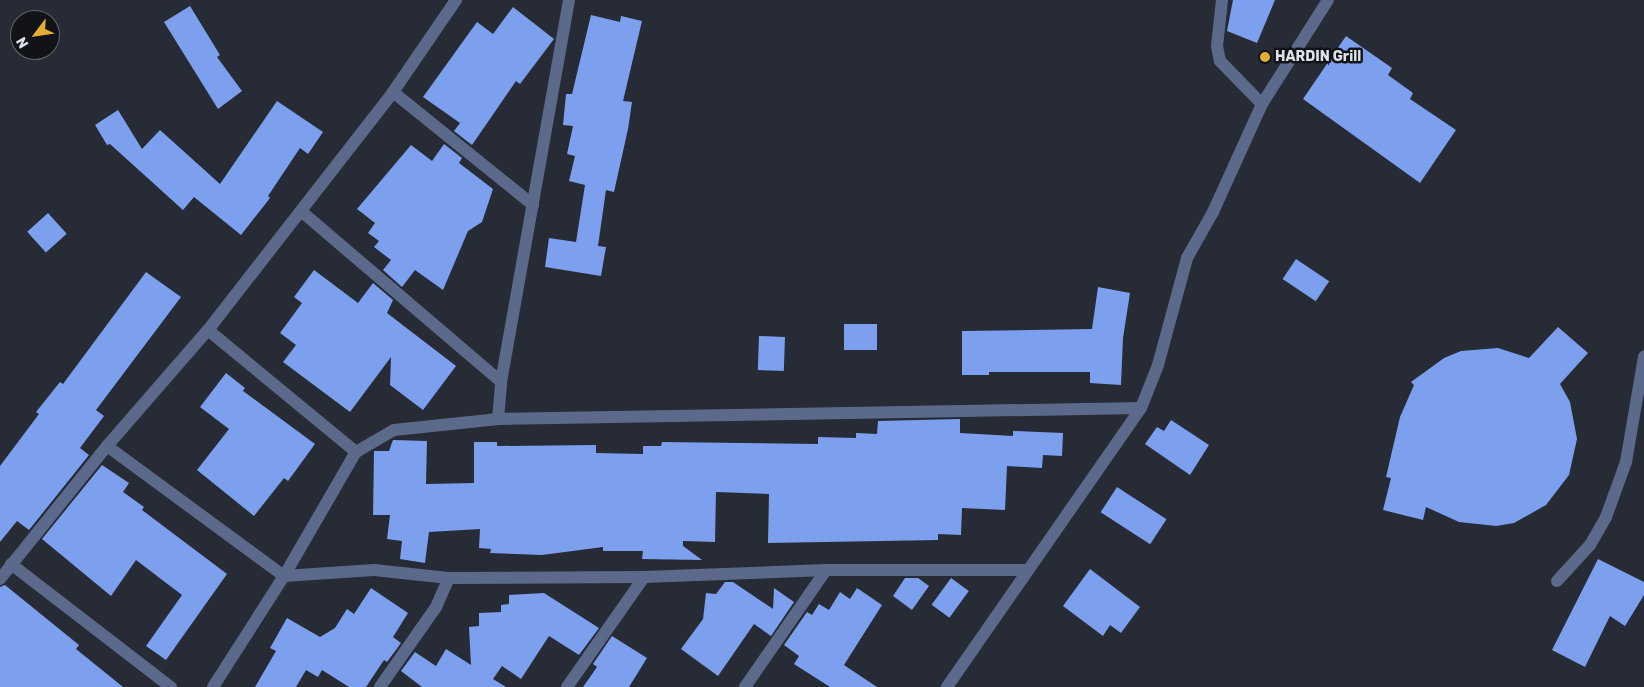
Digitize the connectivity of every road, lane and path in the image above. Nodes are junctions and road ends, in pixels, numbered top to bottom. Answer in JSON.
{"nodes":[{"id":1,"x":456,"y":0,"type":"edge"},
{"id":2,"x":569,"y":0,"type":"edge"},
{"id":3,"x":1222,"y":0,"type":"edge"},
{"id":4,"x":1328,"y":0,"type":"edge"},
{"id":5,"x":393,"y":92,"type":"junction"},
{"id":6,"x":1262,"y":104,"type":"junction"},
{"id":7,"x":533,"y":205,"type":"junction"},
{"id":8,"x":301,"y":211,"type":"junction"},
{"id":9,"x":208,"y":330,"type":"junction"},
{"id":10,"x":1644,"y":357,"type":"edge"},
{"id":11,"x":501,"y":382,"type":"junction"},
{"id":12,"x":1141,"y":408,"type":"junction"},
{"id":13,"x":498,"y":419,"type":"junction"},
{"id":14,"x":107,"y":446,"type":"junction"},
{"id":15,"x":356,"y":452,"type":"junction"},
{"id":16,"x":11,"y":564,"type":"junction"},
{"id":17,"x":826,"y":570,"type":"junction"},
{"id":18,"x":1027,"y":570,"type":"junction"},
{"id":19,"x":284,"y":576,"type":"junction"},
{"id":20,"x":644,"y":577,"type":"junction"},
{"id":21,"x":0,"y":578,"type":"edge"},
{"id":22,"x":449,"y":578,"type":"junction"},
{"id":23,"x":1557,"y":581,"type":"dead end"},
{"id":24,"x":171,"y":687,"type":"edge"},
{"id":25,"x":213,"y":687,"type":"edge"},
{"id":26,"x":380,"y":687,"type":"edge"},
{"id":27,"x":567,"y":687,"type":"edge"},
{"id":28,"x":745,"y":687,"type":"edge"},
{"id":29,"x":947,"y":687,"type":"edge"}],
"edges":[{"from":1,"to":5,"type":"street"},
{"from":2,"to":7,"type":"street"},
{"from":3,"to":6,"type":"street"},
{"from":4,"to":6,"type":"street"},
{"from":5,"to":7,"type":"street"},
{"from":5,"to":8,"type":"street"},
{"from":6,"to":12,"type":"street"},
{"from":7,"to":11,"type":"street"},
{"from":8,"to":9,"type":"street"},
{"from":8,"to":11,"type":"street"},
{"from":9,"to":14,"type":"street"},
{"from":9,"to":15,"type":"street"},
{"from":10,"to":23,"type":"street"},
{"from":11,"to":13,"type":"street"},
{"from":12,"to":13,"type":"street"},
{"from":12,"to":18,"type":"street"},
{"from":13,"to":15,"type":"street"},
{"from":14,"to":16,"type":"street"},
{"from":14,"to":19,"type":"street"},
{"from":15,"to":19,"type":"street"},
{"from":16,"to":21,"type":"street"},
{"from":16,"to":24,"type":"street"},
{"from":17,"to":18,"type":"street"},
{"from":17,"to":20,"type":"street"},
{"from":17,"to":28,"type":"street"},
{"from":18,"to":29,"type":"street"},
{"from":19,"to":22,"type":"street"},
{"from":19,"to":25,"type":"street"},
{"from":20,"to":22,"type":"street"},
{"from":20,"to":27,"type":"street"},
{"from":22,"to":26,"type":"street"}]}
